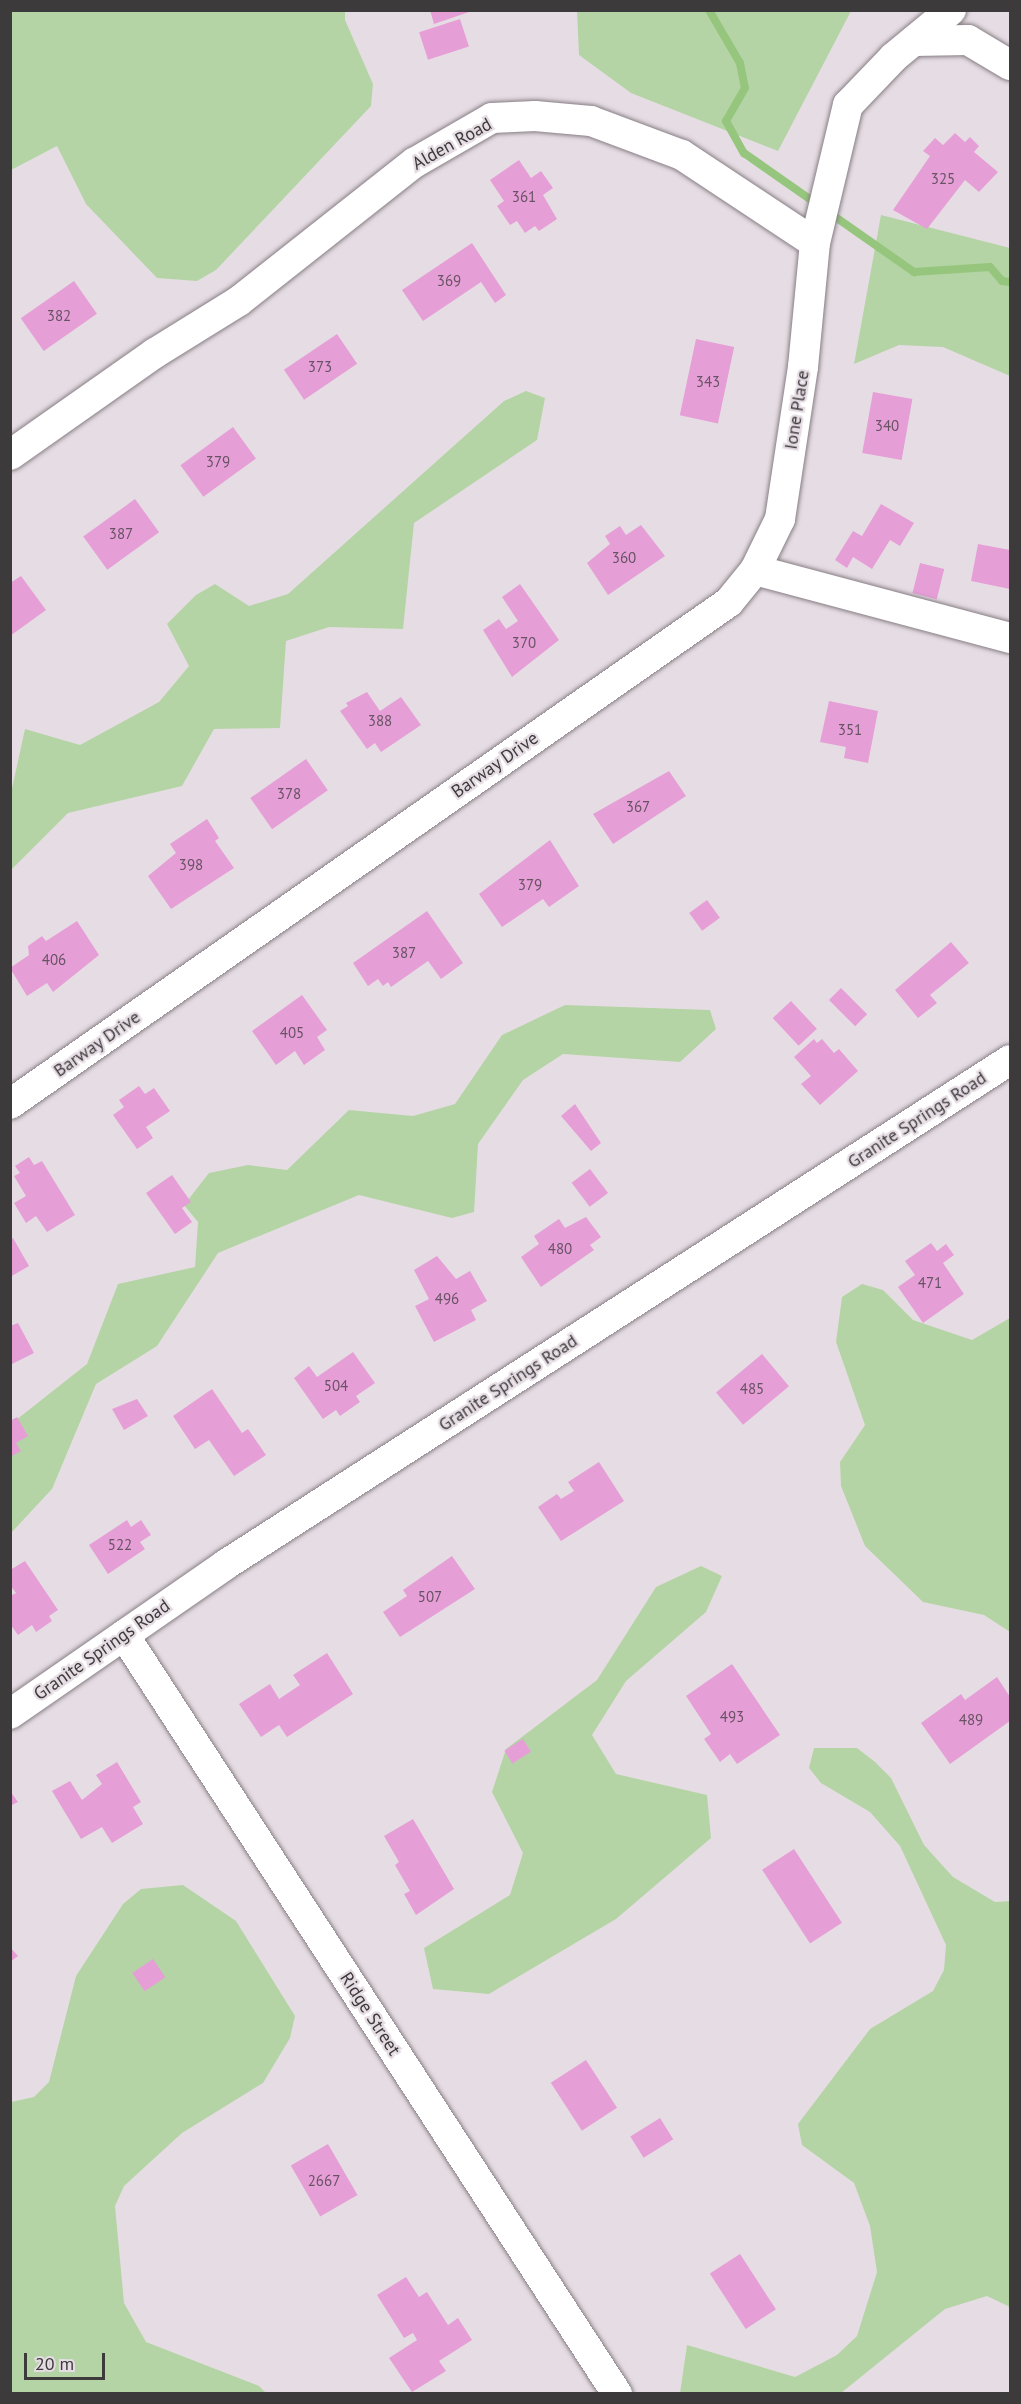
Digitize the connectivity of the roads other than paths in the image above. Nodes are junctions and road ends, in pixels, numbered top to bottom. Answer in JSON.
{"nodes":[{"id":1,"x":951,"y":10,"type":"edge"},
{"id":2,"x":914,"y":41,"type":"junction"},
{"id":3,"x":1011,"y":65,"type":"edge"},
{"id":4,"x":815,"y":243,"type":"junction"},
{"id":5,"x":10,"y":455,"type":"edge"},
{"id":6,"x":755,"y":570,"type":"junction"},
{"id":7,"x":1011,"y":639,"type":"edge"},
{"id":8,"x":1011,"y":1060,"type":"edge"},
{"id":9,"x":10,"y":1104,"type":"edge"},
{"id":10,"x":124,"y":1635,"type":"junction"},
{"id":11,"x":10,"y":1714,"type":"edge"},
{"id":12,"x":617,"y":2394,"type":"edge"}],
"edges":[{"from":1,"to":2,"type":"street"},
{"from":2,"to":3,"type":"street"},
{"from":2,"to":4,"type":"street"},
{"from":4,"to":5,"type":"street","name":"Alden Road"},
{"from":4,"to":6,"type":"street","name":"Ione Place"},
{"from":6,"to":7,"type":"street"},
{"from":6,"to":9,"type":"street","name":"Barway Drive"},
{"from":8,"to":10,"type":"street","name":"Granite Springs Road"},
{"from":10,"to":11,"type":"street","name":"Granite Springs Road"},
{"from":10,"to":12,"type":"street","name":"Ridge Street"}]}
